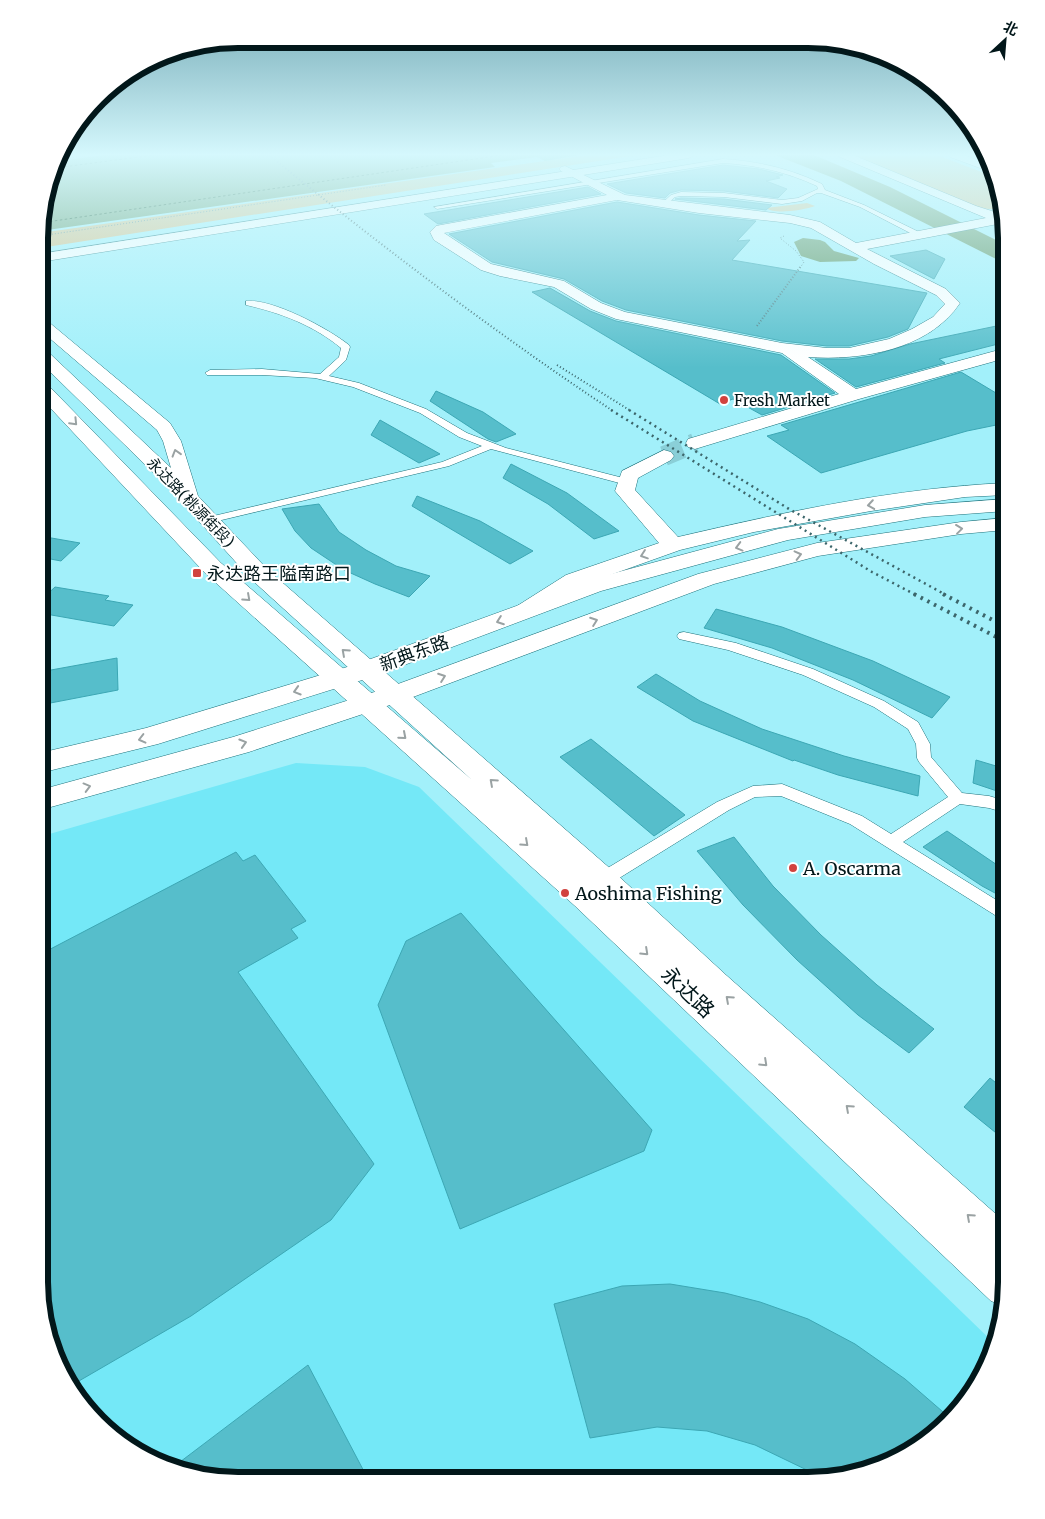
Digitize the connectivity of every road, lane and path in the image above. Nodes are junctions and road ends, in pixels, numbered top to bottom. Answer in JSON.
{"nodes":[{"id":1,"x":108,"y":226,"type":"edge"},
{"id":2,"x":204,"y":226,"type":"edge"},
{"id":3,"x":233,"y":226,"type":"edge"},
{"id":4,"x":452,"y":226,"type":"edge"},
{"id":5,"x":817,"y":226,"type":"edge"},
{"id":6,"x":905,"y":226,"type":"edge"},
{"id":7,"x":968,"y":226,"type":"edge"},
{"id":8,"x":822,"y":228,"type":"junction"},
{"id":9,"x":919,"y":234,"type":"junction"},
{"id":10,"x":48,"y":235,"type":"edge"},
{"id":11,"x":854,"y":247,"type":"junction"},
{"id":12,"x":48,"y":250,"type":"edge"},
{"id":13,"x":48,"y":257,"type":"edge"},
{"id":14,"x":250,"y":303,"type":"dead end"},
{"id":15,"x":48,"y":329,"type":"edge"},
{"id":16,"x":747,"y":341,"type":"junction"},
{"id":17,"x":787,"y":350,"type":"junction"},
{"id":18,"x":998,"y":355,"type":"edge"},
{"id":19,"x":48,"y":360,"type":"edge"},
{"id":20,"x":210,"y":373,"type":"dead end"},
{"id":21,"x":322,"y":377,"type":"junction"},
{"id":22,"x":48,"y":395,"type":"edge"},
{"id":23,"x":853,"y":395,"type":"junction"},
{"id":24,"x":696,"y":443,"type":"tunnel mouth"},
{"id":25,"x":490,"y":446,"type":"junction"},
{"id":26,"x":664,"y":456,"type":"tunnel mouth"},
{"id":27,"x":86,"y":462,"type":"dead end"},
{"id":28,"x":627,"y":482,"type":"junction"},
{"id":29,"x":998,"y":489,"type":"edge"},
{"id":30,"x":190,"y":499,"type":"junction"},
{"id":31,"x":998,"y":506,"type":"edge"},
{"id":32,"x":209,"y":520,"type":"junction"},
{"id":33,"x":998,"y":525,"type":"edge"},
{"id":34,"x":186,"y":540,"type":"junction"},
{"id":35,"x":673,"y":545,"type":"junction"},
{"id":36,"x":524,"y":612,"type":"junction"},
{"id":37,"x":684,"y":636,"type":"dead end"},
{"id":38,"x":366,"y":670,"type":"junction"},
{"id":39,"x":338,"y":679,"type":"junction"},
{"id":40,"x":381,"y":699,"type":"junction"},
{"id":41,"x":48,"y":761,"type":"edge"},
{"id":42,"x":48,"y":798,"type":"edge"},
{"id":43,"x":958,"y":798,"type":"junction"},
{"id":44,"x":998,"y":805,"type":"edge"},
{"id":45,"x":891,"y":842,"type":"junction"},
{"id":46,"x":602,"y":880,"type":"junction"},
{"id":47,"x":998,"y":910,"type":"edge"},
{"id":48,"x":998,"y":1243,"type":"edge"},
{"id":49,"x":998,"y":1279,"type":"edge"}],
"edges":[{"from":1,"to":10,"type":"path"},
{"from":2,"to":12,"type":"main road"},
{"from":3,"to":13,"type":"main road"},
{"from":4,"to":16,"type":"main road"},
{"from":5,"to":8,"type":"main road"},
{"from":6,"to":9,"type":"lane"},
{"from":7,"to":9,"type":"main road"},
{"from":8,"to":11,"type":"main road"},
{"from":8,"to":16,"type":"path"},
{"from":9,"to":11,"type":"main road"},
{"from":11,"to":17,"type":"main road"},
{"from":14,"to":21,"type":"lane"},
{"from":30,"to":15,"type":"main road","one_way":true},
{"from":16,"to":17,"type":"main road"},
{"from":17,"to":23,"type":"main road"},
{"from":18,"to":23,"type":"main road"},
{"from":19,"to":30,"type":"main road","name":"永达路(桃源街段)"},
{"from":20,"to":21,"type":"lane"},
{"from":21,"to":25,"type":"lane"},
{"from":22,"to":34,"type":"main road","name":"永达路(桃源街段)","one_way":true},
{"from":23,"to":24,"type":"main road"},
{"from":25,"to":28,"type":"lane"},
{"from":25,"to":32,"type":"lane"},
{"from":26,"to":28,"type":"main road"},
{"from":27,"to":34,"type":"main road"},
{"from":28,"to":35,"type":"main road"},
{"from":29,"to":35,"type":"main road","one_way":true},
{"from":30,"to":32,"type":"main road","name":"永达路(桃源街段)"},
{"from":31,"to":36,"type":"main road","name":"新典东路","one_way":true},
{"from":38,"to":32,"type":"main road","name":"永达路(桃源街段)","one_way":true},
{"from":40,"to":33,"type":"main road","one_way":true},
{"from":34,"to":39,"type":"main road","name":"永达路(桃源街段)","one_way":true},
{"from":35,"to":36,"type":"main road","one_way":true},
{"from":36,"to":38,"type":"main road","name":"新典东路","one_way":true},
{"from":37,"to":43,"type":"lane"},
{"from":38,"to":39,"type":"main road","name":"新典东路"},
{"from":38,"to":40,"type":"main road","name":"永达路(桃源街段)"},
{"from":39,"to":40,"type":"main road","name":"永达路(桃源街段)"},
{"from":39,"to":41,"type":"main road","name":"新典东路","one_way":true},
{"from":42,"to":40,"type":"main road","one_way":true},
{"from":46,"to":40,"type":"main road","name":"永达路","one_way":true},
{"from":40,"to":49,"type":"main road","name":"永达路","one_way":true},
{"from":43,"to":44,"type":"lane"},
{"from":43,"to":45,"type":"lane"},
{"from":45,"to":46,"type":"lane"},
{"from":45,"to":47,"type":"lane"},
{"from":48,"to":46,"type":"main road","name":"永达路","one_way":true}]}
